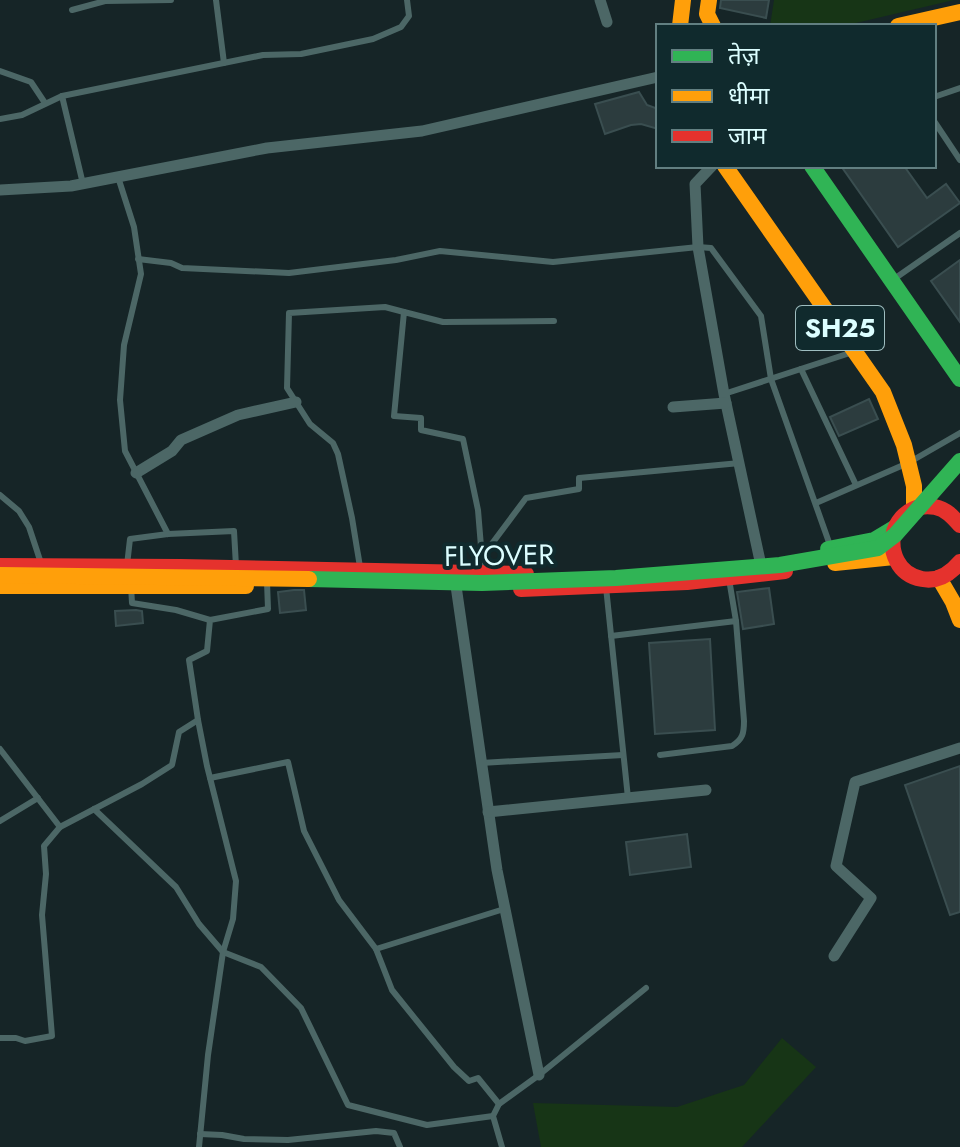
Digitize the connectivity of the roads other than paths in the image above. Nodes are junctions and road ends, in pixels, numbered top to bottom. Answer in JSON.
{"nodes":[{"id":1,"x":171,"y":0,"type":"edge"},
{"id":2,"x":216,"y":0,"type":"edge"},
{"id":3,"x":407,"y":0,"type":"edge"},
{"id":4,"x":600,"y":0,"type":"edge"},
{"id":5,"x":683,"y":0,"type":"edge"},
{"id":6,"x":709,"y":0,"type":"edge"},
{"id":7,"x":72,"y":10,"type":"dead end"},
{"id":8,"x":960,"y":12,"type":"edge"},
{"id":9,"x":607,"y":22,"type":"dead end"},
{"id":10,"x":680,"y":24,"type":"edge"},
{"id":11,"x":712,"y":24,"type":"edge"},
{"id":12,"x":908,"y":24,"type":"edge"},
{"id":13,"x":224,"y":63,"type":"junction"},
{"id":14,"x":0,"y":71,"type":"edge"},
{"id":15,"x":656,"y":77,"type":"edge"},
{"id":16,"x":960,"y":88,"type":"edge"},
{"id":17,"x":62,"y":96,"type":"junction"},
{"id":18,"x":936,"y":96,"type":"edge"},
{"id":19,"x":45,"y":103,"type":"junction"},
{"id":20,"x":0,"y":119,"type":"edge"},
{"id":21,"x":936,"y":124,"type":"edge"},
{"id":22,"x":960,"y":160,"type":"edge"},
{"id":23,"x":710,"y":168,"type":"edge"},
{"id":24,"x":726,"y":168,"type":"edge"},
{"id":25,"x":813,"y":168,"type":"edge"},
{"id":26,"x":118,"y":177,"type":"junction"},
{"id":27,"x":83,"y":184,"type":"junction"},
{"id":28,"x":0,"y":190,"type":"edge"},
{"id":29,"x":960,"y":233,"type":"edge"},
{"id":30,"x":698,"y":247,"type":"junction"},
{"id":31,"x":138,"y":259,"type":"junction"},
{"id":32,"x":892,"y":279,"type":"junction"},
{"id":33,"x":404,"y":312,"type":"junction"},
{"id":34,"x":554,"y":321,"type":"dead end"},
{"id":35,"x":856,"y":351,"type":"junction"},
{"id":36,"x":801,"y":369,"type":"junction"},
{"id":37,"x":771,"y":379,"type":"junction"},
{"id":38,"x":960,"y":379,"type":"edge"},
{"id":39,"x":725,"y":399,"type":"junction"},
{"id":40,"x":296,"y":402,"type":"junction"},
{"id":41,"x":673,"y":407,"type":"dead end"},
{"id":42,"x":960,"y":433,"type":"edge"},
{"id":43,"x":960,"y":461,"type":"edge"},
{"id":44,"x":740,"y":463,"type":"junction"},
{"id":45,"x":908,"y":463,"type":"junction"},
{"id":46,"x":136,"y":473,"type":"junction"},
{"id":47,"x":856,"y":485,"type":"junction"},
{"id":48,"x":0,"y":495,"type":"edge"},
{"id":49,"x":816,"y":503,"type":"junction"},
{"id":50,"x":914,"y":508,"type":"junction"},
{"id":51,"x":960,"y":525,"type":"edge"},
{"id":52,"x":894,"y":528,"type":"junction"},
{"id":53,"x":168,"y":534,"type":"junction"},
{"id":54,"x":832,"y":548,"type":"junction"},
{"id":55,"x":894,"y":557,"type":"junction"},
{"id":56,"x":960,"y":564,"type":"edge"},
{"id":57,"x":0,"y":566,"type":"edge"},
{"id":58,"x":42,"y":566,"type":"junction"},
{"id":59,"x":127,"y":567,"type":"junction"},
{"id":60,"x":762,"y":567,"type":"junction"},
{"id":61,"x":236,"y":568,"type":"junction"},
{"id":62,"x":361,"y":571,"type":"junction"},
{"id":63,"x":483,"y":574,"type":"junction"},
{"id":64,"x":0,"y":575,"type":"edge"},
{"id":65,"x":267,"y":578,"type":"junction"},
{"id":66,"x":939,"y":578,"type":"junction"},
{"id":67,"x":729,"y":579,"type":"junction"},
{"id":68,"x":456,"y":581,"type":"junction"},
{"id":69,"x":0,"y":586,"type":"edge"},
{"id":70,"x":131,"y":586,"type":"junction"},
{"id":71,"x":236,"y":586,"type":"junction"},
{"id":72,"x":606,"y":587,"type":"junction"},
{"id":73,"x":210,"y":620,"type":"junction"},
{"id":74,"x":960,"y":620,"type":"edge"},
{"id":75,"x":736,"y":621,"type":"junction"},
{"id":76,"x":611,"y":636,"type":"junction"},
{"id":77,"x":198,"y":720,"type":"junction"},
{"id":78,"x":960,"y":748,"type":"edge"},
{"id":79,"x":0,"y":749,"type":"edge"},
{"id":80,"x":623,"y":755,"type":"junction"},
{"id":81,"x":660,"y":755,"type":"dead end"},
{"id":82,"x":481,"y":763,"type":"junction"},
{"id":83,"x":210,"y":778,"type":"junction"},
{"id":84,"x":706,"y":790,"type":"dead end"},
{"id":85,"x":38,"y":798,"type":"junction"},
{"id":86,"x":628,"y":798,"type":"junction"},
{"id":87,"x":94,"y":809,"type":"junction"},
{"id":88,"x":488,"y":812,"type":"junction"},
{"id":89,"x":0,"y":821,"type":"edge"},
{"id":90,"x":60,"y":827,"type":"junction"},
{"id":91,"x":504,"y":909,"type":"junction"},
{"id":92,"x":376,"y":949,"type":"junction"},
{"id":93,"x":223,"y":952,"type":"junction"},
{"id":94,"x":834,"y":956,"type":"dead end"},
{"id":95,"x":646,"y":988,"type":"dead end"},
{"id":96,"x":0,"y":1038,"type":"edge"},
{"id":97,"x":539,"y":1075,"type":"junction"},
{"id":98,"x":499,"y":1104,"type":"junction"},
{"id":99,"x":493,"y":1116,"type":"junction"},
{"id":100,"x":200,"y":1134,"type":"junction"},
{"id":101,"x":199,"y":1147,"type":"edge"},
{"id":102,"x":400,"y":1147,"type":"edge"},
{"id":103,"x":502,"y":1147,"type":"edge"}],
"edges":[{"from":1,"to":7,"type":"lane"},
{"from":2,"to":13,"type":"lane"},
{"from":3,"to":13,"type":"lane"},
{"from":4,"to":9,"type":"street"},
{"from":5,"to":10,"type":"main road"},
{"from":6,"to":11,"type":"main road"},
{"from":8,"to":12,"type":"main road"},
{"from":13,"to":17,"type":"lane"},
{"from":14,"to":19,"type":"lane"},
{"from":15,"to":26,"type":"street"},
{"from":16,"to":18,"type":"lane"},
{"from":17,"to":19,"type":"lane"},
{"from":17,"to":27,"type":"lane"},
{"from":19,"to":20,"type":"lane"},
{"from":21,"to":22,"type":"lane"},
{"from":23,"to":30,"type":"street"},
{"from":24,"to":35,"type":"main road","number":"SH25"},
{"from":25,"to":32,"type":"main road","number":"SH25"},
{"from":26,"to":27,"type":"street"},
{"from":26,"to":31,"type":"lane"},
{"from":27,"to":28,"type":"street"},
{"from":29,"to":32,"type":"lane"},
{"from":30,"to":31,"type":"lane"},
{"from":30,"to":37,"type":"lane"},
{"from":30,"to":39,"type":"street"},
{"from":31,"to":46,"type":"lane"},
{"from":32,"to":38,"type":"main road","number":"SH25"},
{"from":33,"to":34,"type":"lane"},
{"from":33,"to":40,"type":"lane"},
{"from":33,"to":63,"type":"lane"},
{"from":35,"to":36,"type":"lane"},
{"from":35,"to":45,"type":"main road","number":"SH25"},
{"from":36,"to":37,"type":"lane"},
{"from":36,"to":47,"type":"lane"},
{"from":37,"to":39,"type":"lane"},
{"from":37,"to":49,"type":"lane"},
{"from":39,"to":41,"type":"street"},
{"from":39,"to":44,"type":"street"},
{"from":40,"to":46,"type":"street"},
{"from":40,"to":62,"type":"lane"},
{"from":42,"to":45,"type":"lane"},
{"from":43,"to":64,"type":"main road","name":"FLYOVER","bridge":true},
{"from":44,"to":60,"type":"street"},
{"from":44,"to":63,"type":"lane"},
{"from":45,"to":47,"type":"lane"},
{"from":45,"to":50,"type":"main road","number":"SH25"},
{"from":46,"to":53,"type":"lane"},
{"from":47,"to":49,"type":"lane"},
{"from":48,"to":58,"type":"lane"},
{"from":49,"to":54,"type":"lane"},
{"from":50,"to":51,"type":"main road"},
{"from":50,"to":52,"type":"main road"},
{"from":52,"to":54,"type":"main road"},
{"from":52,"to":55,"type":"main road"},
{"from":53,"to":59,"type":"lane"},
{"from":53,"to":61,"type":"lane"},
{"from":54,"to":60,"type":"main road"},
{"from":55,"to":60,"type":"main road"},
{"from":55,"to":66,"type":"main road"},
{"from":56,"to":66,"type":"main road"},
{"from":57,"to":58,"type":"main road"},
{"from":58,"to":59,"type":"main road"},
{"from":59,"to":61,"type":"main road"},
{"from":60,"to":63,"type":"main road"},
{"from":60,"to":67,"type":"main road"},
{"from":61,"to":65,"type":"main road"},
{"from":61,"to":71,"type":"lane"},
{"from":62,"to":65,"type":"main road"},
{"from":62,"to":68,"type":"main road"},
{"from":63,"to":68,"type":"main road"},
{"from":63,"to":72,"type":"main road"},
{"from":65,"to":68,"type":"main road"},
{"from":65,"to":71,"type":"main road"},
{"from":65,"to":73,"type":"lane"},
{"from":66,"to":74,"type":"main road"},
{"from":67,"to":72,"type":"main road"},
{"from":67,"to":75,"type":"lane"},
{"from":68,"to":82,"type":"street"},
{"from":69,"to":70,"type":"main road"},
{"from":70,"to":71,"type":"main road"},
{"from":70,"to":73,"type":"lane"},
{"from":72,"to":76,"type":"lane"},
{"from":73,"to":77,"type":"lane"},
{"from":75,"to":76,"type":"lane"},
{"from":75,"to":81,"type":"lane"},
{"from":76,"to":80,"type":"lane"},
{"from":77,"to":83,"type":"lane"},
{"from":77,"to":87,"type":"lane"},
{"from":78,"to":94,"type":"street"},
{"from":79,"to":85,"type":"lane"},
{"from":80,"to":82,"type":"lane"},
{"from":80,"to":86,"type":"lane"},
{"from":82,"to":88,"type":"street"},
{"from":83,"to":92,"type":"lane"},
{"from":83,"to":93,"type":"lane"},
{"from":84,"to":86,"type":"street"},
{"from":85,"to":89,"type":"lane"},
{"from":85,"to":90,"type":"lane"},
{"from":86,"to":88,"type":"street"},
{"from":87,"to":90,"type":"lane"},
{"from":87,"to":93,"type":"lane"},
{"from":88,"to":91,"type":"street"},
{"from":90,"to":96,"type":"lane"},
{"from":91,"to":92,"type":"lane"},
{"from":91,"to":97,"type":"street"},
{"from":92,"to":98,"type":"lane"},
{"from":93,"to":99,"type":"lane"},
{"from":93,"to":100,"type":"lane"},
{"from":95,"to":97,"type":"lane"},
{"from":97,"to":98,"type":"lane"},
{"from":98,"to":99,"type":"lane"},
{"from":99,"to":103,"type":"lane"},
{"from":100,"to":101,"type":"lane"},
{"from":100,"to":102,"type":"lane"}]}
